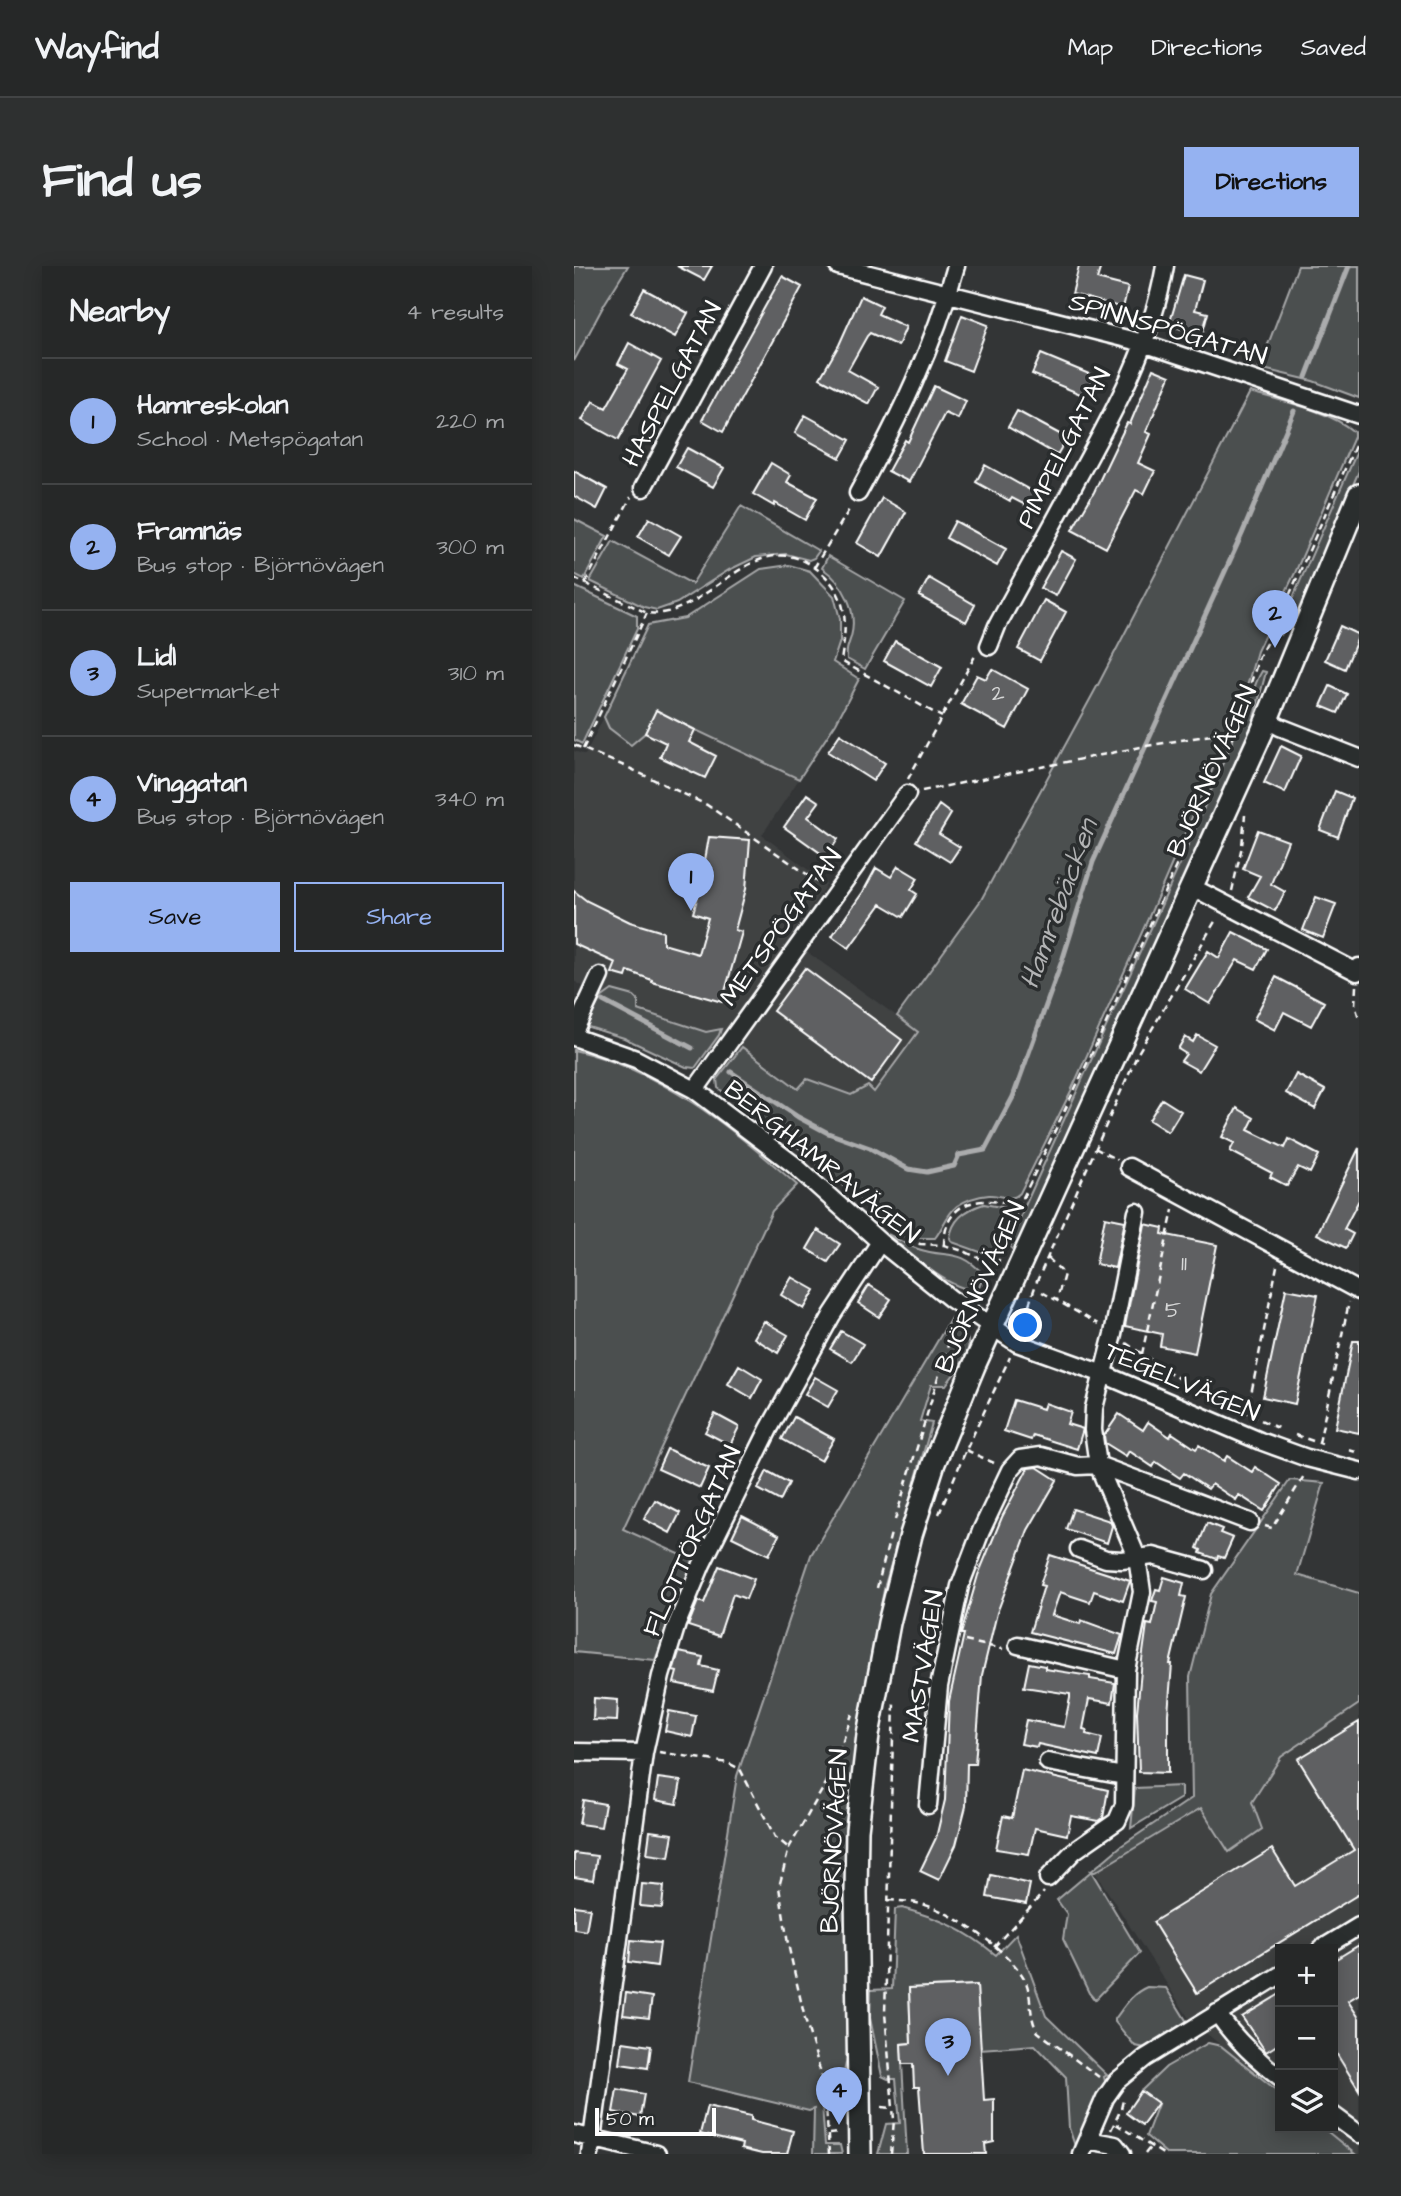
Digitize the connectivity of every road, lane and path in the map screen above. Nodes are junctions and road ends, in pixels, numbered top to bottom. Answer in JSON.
{"nodes":[{"id":1,"x":763,"y":266,"type":"edge"},
{"id":2,"x":838,"y":266,"type":"edge"},
{"id":3,"x":956,"y":266,"type":"edge"},
{"id":4,"x":1165,"y":266,"type":"edge"},
{"id":5,"x":948,"y":295,"type":"junction"},
{"id":6,"x":1143,"y":343,"type":"junction"},
{"id":7,"x":1359,"y":415,"type":"edge"},
{"id":8,"x":1359,"y":437,"type":"edge"},
{"id":9,"x":643,"y":488,"type":"joint"},
{"id":10,"x":858,"y":493,"type":"joint"},
{"id":11,"x":1359,"y":495,"type":"edge"},
{"id":12,"x":1352,"y":529,"type":"edge"},
{"id":13,"x":814,"y":568,"type":"junction"},
{"id":14,"x":574,"y":578,"type":"edge"},
{"id":15,"x":585,"y":583,"type":"junction"},
{"id":16,"x":647,"y":613,"type":"junction"},
{"id":17,"x":989,"y":646,"type":"joint"},
{"id":18,"x":942,"y":717,"type":"junction"},
{"id":19,"x":1266,"y":720,"type":"junction"},
{"id":20,"x":1235,"y":731,"type":"junction"},
{"id":21,"x":574,"y":745,"type":"edge"},
{"id":22,"x":583,"y":749,"type":"junction"},
{"id":23,"x":1359,"y":758,"type":"edge"},
{"id":24,"x":907,"y":794,"type":"junction"},
{"id":25,"x":1192,"y":887,"type":"junction"},
{"id":26,"x":836,"y":894,"type":"junction"},
{"id":27,"x":1358,"y":970,"type":"edge"},
{"id":28,"x":600,"y":976,"type":"dead end"},
{"id":29,"x":1359,"y":1018,"type":"edge"},
{"id":30,"x":574,"y":1032,"type":"edge"},
{"id":31,"x":574,"y":1037,"type":"edge"},
{"id":32,"x":695,"y":1090,"type":"junction"},
{"id":33,"x":1129,"y":1167,"type":"joint"},
{"id":34,"x":1176,"y":1193,"type":"junction"},
{"id":35,"x":1137,"y":1212,"type":"dead end"},
{"id":36,"x":880,"y":1242,"type":"junction"},
{"id":37,"x":1280,"y":1249,"type":"junction"},
{"id":38,"x":1048,"y":1258,"type":"junction"},
{"id":39,"x":989,"y":1263,"type":"dead end"},
{"id":40,"x":1356,"y":1289,"type":"edge"},
{"id":41,"x":1042,"y":1292,"type":"dead end"},
{"id":42,"x":1057,"y":1300,"type":"junction"},
{"id":43,"x":992,"y":1326,"type":"junction"},
{"id":44,"x":1113,"y":1334,"type":"junction"},
{"id":45,"x":1017,"y":1343,"type":"junction"},
{"id":46,"x":1142,"y":1354,"type":"junction"},
{"id":47,"x":1102,"y":1374,"type":"junction"},
{"id":48,"x":1247,"y":1414,"type":"junction"},
{"id":49,"x":1318,"y":1442,"type":"junction"},
{"id":50,"x":1330,"y":1446,"type":"dead end"},
{"id":51,"x":1340,"y":1448,"type":"dead end"},
{"id":52,"x":966,"y":1450,"type":"junction"},
{"id":53,"x":1359,"y":1453,"type":"edge"},
{"id":54,"x":1314,"y":1460,"type":"junction"},
{"id":55,"x":1098,"y":1465,"type":"junction"},
{"id":56,"x":1010,"y":1470,"type":"junction"},
{"id":57,"x":1359,"y":1471,"type":"edge"},
{"id":58,"x":1250,"y":1522,"type":"joint"},
{"id":59,"x":936,"y":1523,"type":"dead end"},
{"id":60,"x":1079,"y":1549,"type":"dead end"},
{"id":61,"x":1137,"y":1557,"type":"junction"},
{"id":62,"x":1205,"y":1570,"type":"dead end"},
{"id":63,"x":948,"y":1637,"type":"junction"},
{"id":64,"x":1018,"y":1646,"type":"joint"},
{"id":65,"x":1126,"y":1670,"type":"junction"},
{"id":66,"x":895,"y":1697,"type":"dead end"},
{"id":67,"x":574,"y":1752,"type":"edge"},
{"id":68,"x":644,"y":1753,"type":"junction"},
{"id":69,"x":1048,"y":1762,"type":"dead end"},
{"id":70,"x":1124,"y":1776,"type":"junction"},
{"id":71,"x":928,"y":1805,"type":"dead end"},
{"id":72,"x":1048,"y":1878,"type":"joint"},
{"id":73,"x":888,"y":1900,"type":"junction"},
{"id":74,"x":1359,"y":1926,"type":"edge"},
{"id":75,"x":1329,"y":1944,"type":"edge"},
{"id":76,"x":994,"y":1947,"type":"junction"},
{"id":77,"x":1275,"y":1978,"type":"edge"},
{"id":78,"x":885,"y":2013,"type":"junction"},
{"id":79,"x":1217,"y":2013,"type":"junction"},
{"id":80,"x":1275,"y":2073,"type":"edge"},
{"id":81,"x":1113,"y":2086,"type":"junction"},
{"id":82,"x":826,"y":2104,"type":"junction"},
{"id":83,"x":838,"y":2104,"type":"dead end"},
{"id":84,"x":882,"y":2107,"type":"dead end"},
{"id":85,"x":893,"y":2108,"type":"junction"},
{"id":86,"x":1338,"y":2119,"type":"edge"},
{"id":87,"x":894,"y":2120,"type":"junction"},
{"id":88,"x":1115,"y":2123,"type":"junction"},
{"id":89,"x":839,"y":2133,"type":"dead end"},
{"id":90,"x":574,"y":2134,"type":"edge"},
{"id":91,"x":827,"y":2134,"type":"junction"},
{"id":92,"x":1359,"y":2134,"type":"edge"},
{"id":93,"x":1106,"y":2142,"type":"junction"},
{"id":94,"x":591,"y":2146,"type":"edge"},
{"id":95,"x":1151,"y":2146,"type":"junction"},
{"id":96,"x":1084,"y":2147,"type":"edge"},
{"id":97,"x":657,"y":2154,"type":"edge"},
{"id":98,"x":829,"y":2154,"type":"edge"},
{"id":99,"x":860,"y":2154,"type":"edge"},
{"id":100,"x":891,"y":2154,"type":"edge"},
{"id":101,"x":1122,"y":2154,"type":"edge"},
{"id":102,"x":1145,"y":2154,"type":"edge"},
{"id":103,"x":1163,"y":2154,"type":"edge"}],
"edges":[{"from":1,"to":9,"type":"street","name":"HASPELGATAN"},
{"from":2,"to":5,"type":"street","name":"SPINNSPÖGATAN"},
{"from":3,"to":5,"type":"street"},
{"from":4,"to":6,"type":"street","name":"PIMPELGATAN"},
{"from":5,"to":6,"type":"street","name":"SPINNSPÖGATAN"},
{"from":5,"to":10,"type":"street"},
{"from":6,"to":7,"type":"street","name":"SPINNSPÖGATAN"},
{"from":6,"to":17,"type":"street","name":"PIMPELGATAN"},
{"from":8,"to":20,"type":"path"},
{"from":9,"to":15,"type":"path"},
{"from":10,"to":13,"type":"path"},
{"from":11,"to":12,"type":"main road","name":"BJÖRNÖVÄGEN"},
{"from":12,"to":19,"type":"main road","name":"BJÖRNÖVÄGEN"},
{"from":13,"to":16,"type":"path"},
{"from":13,"to":18,"type":"path"},
{"from":14,"to":15,"type":"path"},
{"from":15,"to":16,"type":"path"},
{"from":16,"to":22,"type":"path"},
{"from":17,"to":18,"type":"path"},
{"from":18,"to":24,"type":"path"},
{"from":19,"to":23,"type":"street"},
{"from":19,"to":25,"type":"main road","name":"BJÖRNÖVÄGEN"},
{"from":20,"to":24,"type":"path"},
{"from":20,"to":39,"type":"path"},
{"from":21,"to":22,"type":"path"},
{"from":22,"to":26,"type":"path"},
{"from":24,"to":26,"type":"street","name":"METSPÖGATAN"},
{"from":25,"to":27,"type":"street"},
{"from":25,"to":43,"type":"main road","name":"BJÖRNÖVÄGEN"},
{"from":26,"to":32,"type":"street","name":"METSPÖGATAN"},
{"from":27,"to":29,"type":"path"},
{"from":28,"to":30,"type":"street"},
{"from":31,"to":32,"type":"street","name":"BERGHAMRAVÄGEN"},
{"from":32,"to":36,"type":"street","name":"BERGHAMRAVÄGEN"},
{"from":33,"to":34,"type":"street"},
{"from":33,"to":38,"type":"path"},
{"from":34,"to":37,"type":"street"},
{"from":34,"to":46,"type":"path"},
{"from":35,"to":44,"type":"street"},
{"from":36,"to":43,"type":"street","name":"BERGHAMRAVÄGEN"},
{"from":36,"to":68,"type":"street","name":"FLOTTÖRGATAN"},
{"from":37,"to":40,"type":"street"},
{"from":37,"to":48,"type":"path"},
{"from":38,"to":42,"type":"path"},
{"from":38,"to":45,"type":"path"},
{"from":40,"to":49,"type":"path"},
{"from":41,"to":42,"type":"path"},
{"from":42,"to":44,"type":"path"},
{"from":43,"to":45,"type":"street","name":"TEGELVÄGEN"},
{"from":43,"to":99,"type":"main road","name":"BJÖRNÖVÄGEN"},
{"from":44,"to":46,"type":"path"},
{"from":44,"to":47,"type":"street"},
{"from":45,"to":47,"type":"street","name":"TEGELVÄGEN"},
{"from":45,"to":52,"type":"path"},
{"from":46,"to":48,"type":"path"},
{"from":47,"to":54,"type":"street","name":"TEGELVÄGEN"},
{"from":47,"to":55,"type":"street"},
{"from":48,"to":49,"type":"path"},
{"from":49,"to":50,"type":"path"},
{"from":49,"to":54,"type":"path"},
{"from":51,"to":53,"type":"path"},
{"from":52,"to":56,"type":"path"},
{"from":52,"to":59,"type":"path"},
{"from":54,"to":57,"type":"street","name":"TEGELVÄGEN"},
{"from":54,"to":58,"type":"path"},
{"from":55,"to":56,"type":"street"},
{"from":55,"to":58,"type":"street"},
{"from":55,"to":61,"type":"street"},
{"from":56,"to":63,"type":"street","name":"MASTVÄGEN"},
{"from":60,"to":61,"type":"street"},
{"from":61,"to":62,"type":"street"},
{"from":61,"to":65,"type":"street"},
{"from":63,"to":64,"type":"path"},
{"from":63,"to":71,"type":"street","name":"MASTVÄGEN"},
{"from":64,"to":65,"type":"street"},
{"from":65,"to":70,"type":"street"},
{"from":66,"to":73,"type":"path"},
{"from":67,"to":68,"type":"street"},
{"from":68,"to":82,"type":"path"},
{"from":68,"to":94,"type":"street","name":"FLOTTÖRGATAN"},
{"from":69,"to":70,"type":"street"},
{"from":70,"to":72,"type":"street"},
{"from":72,"to":76,"type":"path"},
{"from":73,"to":76,"type":"path"},
{"from":73,"to":78,"type":"path"},
{"from":74,"to":75,"type":"street"},
{"from":76,"to":81,"type":"path"},
{"from":77,"to":79,"type":"street"},
{"from":78,"to":85,"type":"path"},
{"from":78,"to":87,"type":"path"},
{"from":79,"to":80,"type":"street"},
{"from":79,"to":81,"type":"street"},
{"from":81,"to":88,"type":"path"},
{"from":81,"to":96,"type":"street"},
{"from":82,"to":83,"type":"path"},
{"from":82,"to":91,"type":"path"},
{"from":84,"to":85,"type":"path"},
{"from":85,"to":87,"type":"path"},
{"from":86,"to":92,"type":"street"},
{"from":87,"to":100,"type":"path"},
{"from":88,"to":93,"type":"path"},
{"from":88,"to":95,"type":"path"},
{"from":89,"to":91,"type":"path"},
{"from":90,"to":94,"type":"street"},
{"from":91,"to":98,"type":"path"},
{"from":93,"to":96,"type":"street"},
{"from":93,"to":101,"type":"street"},
{"from":94,"to":97,"type":"street"},
{"from":95,"to":102,"type":"path"},
{"from":95,"to":103,"type":"path"}]}
